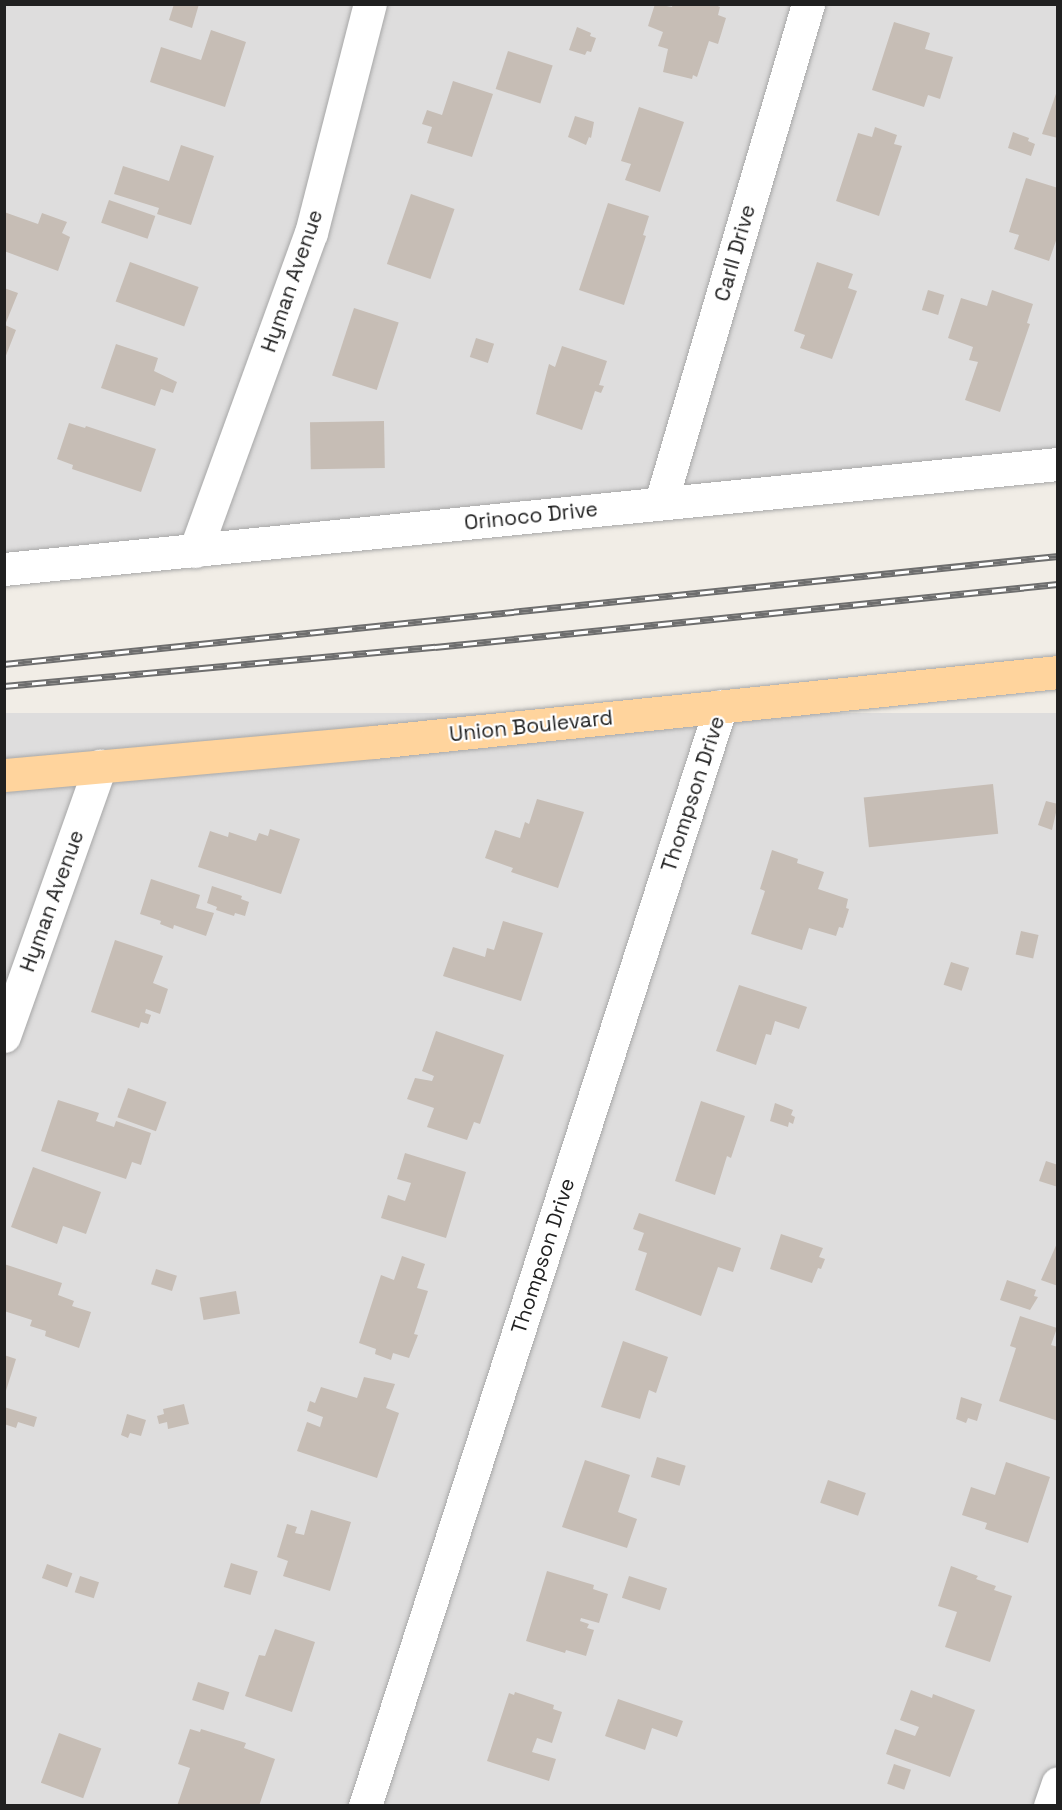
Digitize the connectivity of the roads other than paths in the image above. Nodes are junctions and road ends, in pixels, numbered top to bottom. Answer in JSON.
{"nodes":[{"id":1,"x":370,"y":4,"type":"edge"},
{"id":2,"x":808,"y":4,"type":"edge"},
{"id":3,"x":1058,"y":464,"type":"edge"},
{"id":4,"x":662,"y":502,"type":"junction"},
{"id":5,"x":195,"y":551,"type":"junction"},
{"id":6,"x":4,"y":569,"type":"edge"},
{"id":7,"x":1058,"y":672,"type":"edge"},
{"id":8,"x":721,"y":706,"type":"junction"},
{"id":9,"x":100,"y":766,"type":"junction"},
{"id":10,"x":4,"y":775,"type":"edge"},
{"id":11,"x":4,"y":1036,"type":"edge"},
{"id":12,"x":1058,"y":1783,"type":"edge"},
{"id":13,"x":364,"y":1806,"type":"edge"},
{"id":14,"x":1050,"y":1806,"type":"edge"}],
"edges":[{"from":1,"to":5,"type":"street","name":"Hyman Avenue"},
{"from":2,"to":4,"type":"street","name":"Carll Drive"},
{"from":3,"to":4,"type":"street","name":"Orinoco Drive"},
{"from":4,"to":5,"type":"street","name":"Orinoco Drive"},
{"from":5,"to":6,"type":"street","name":"Orinoco Drive"},
{"from":7,"to":8,"type":"main road","name":"Union Boulevard"},
{"from":8,"to":9,"type":"main road","name":"Union Boulevard"},
{"from":8,"to":13,"type":"street","name":"Thompson Drive"},
{"from":9,"to":10,"type":"main road","name":"Union Boulevard"},
{"from":9,"to":11,"type":"street","name":"Hyman Avenue"},
{"from":12,"to":14,"type":"street"}]}
